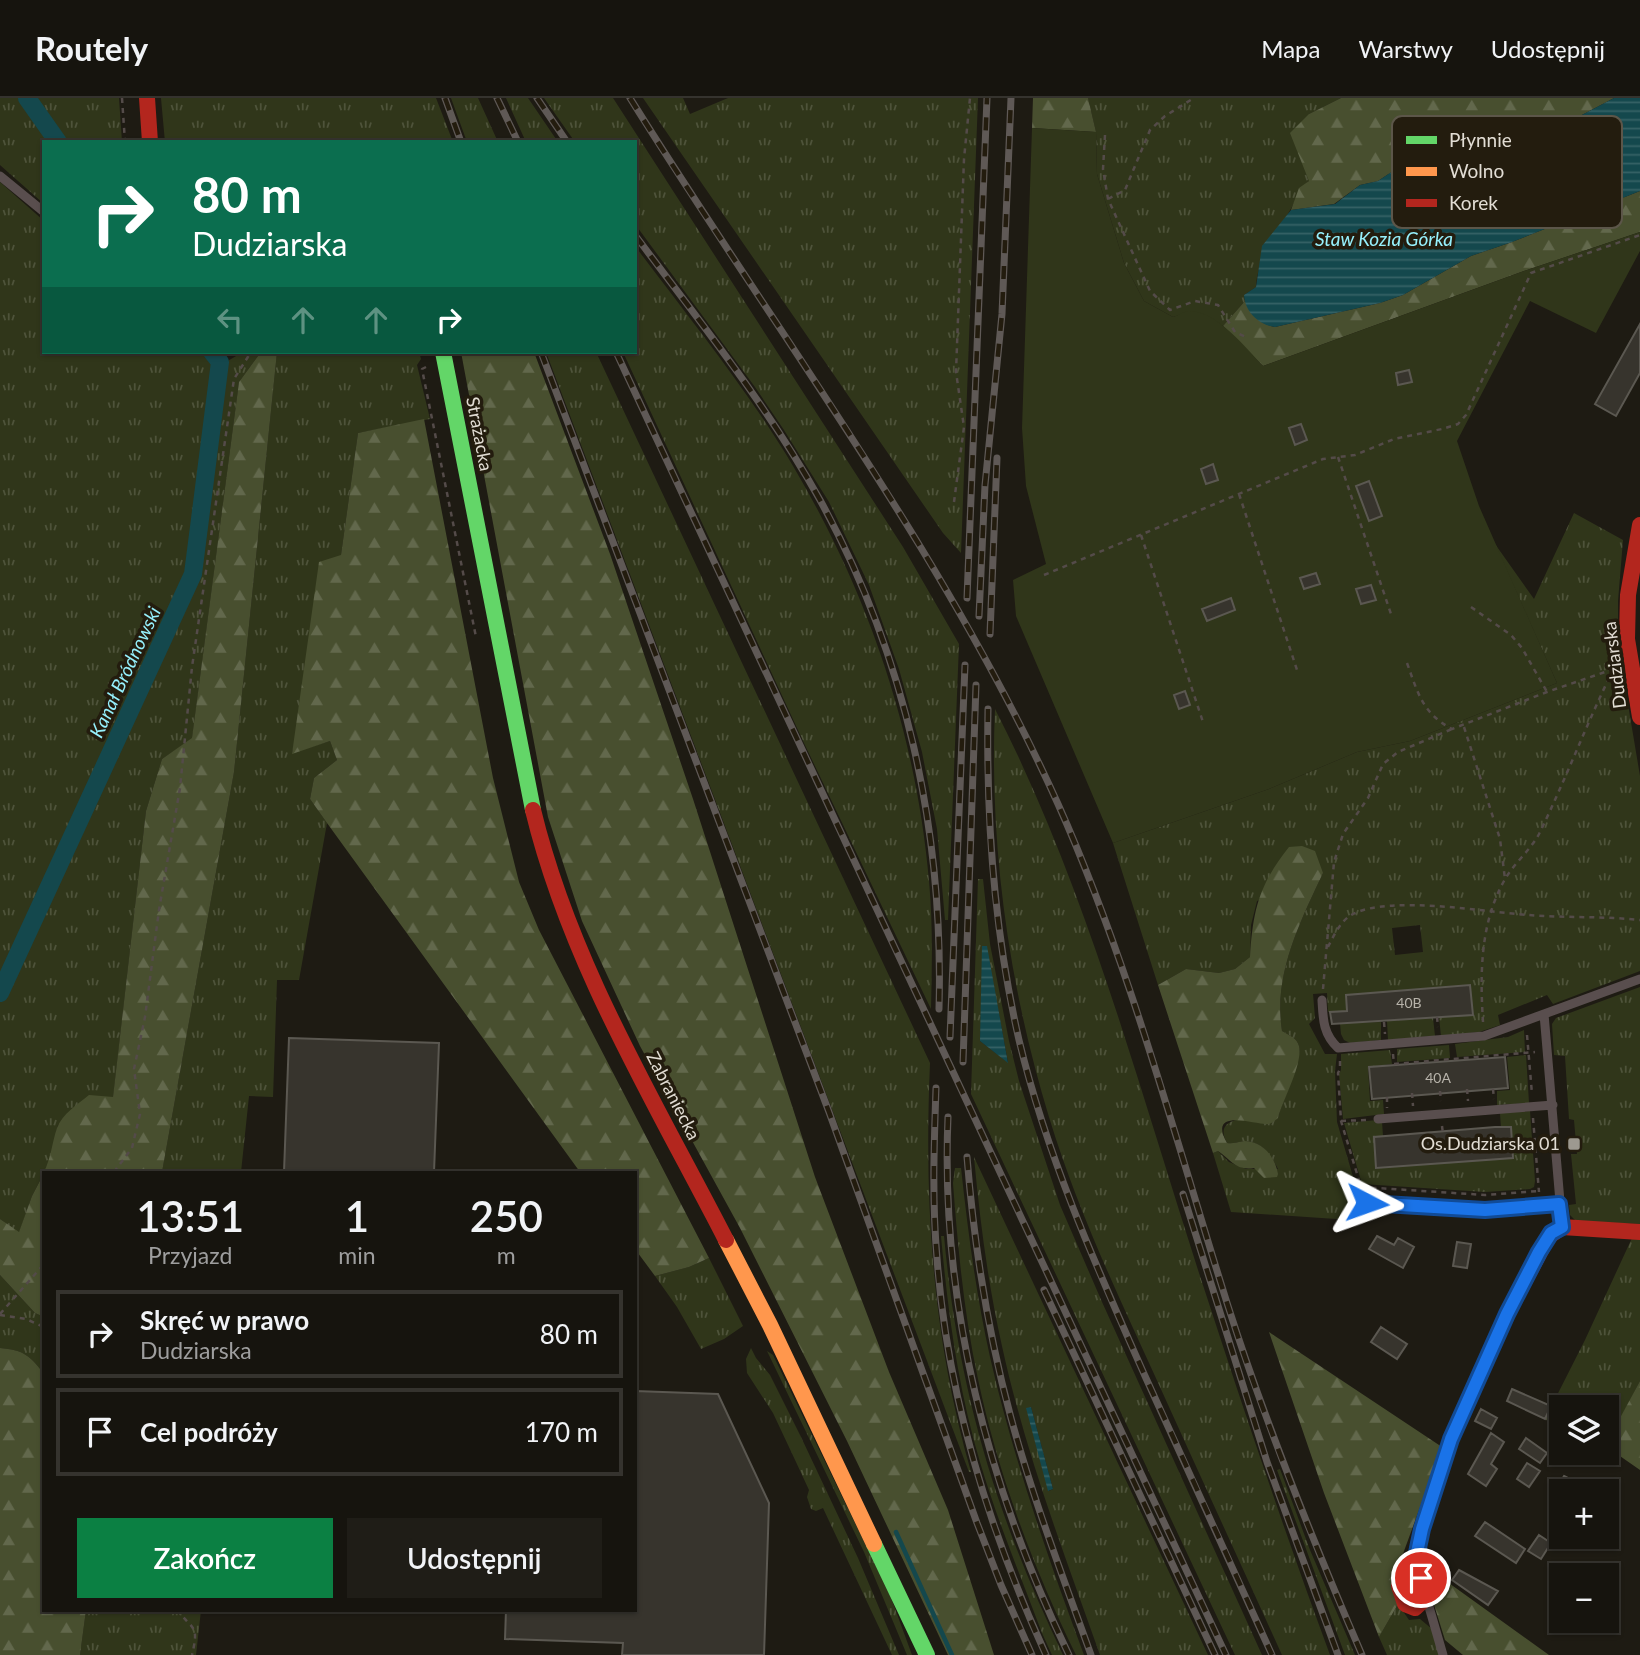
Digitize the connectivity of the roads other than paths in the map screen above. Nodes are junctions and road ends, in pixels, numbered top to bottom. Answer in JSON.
{"nodes":[{"id":1,"x":146,"y":98,"type":"edge"},
{"id":2,"x":150,"y":140,"type":"edge"},
{"id":3,"x":0,"y":176,"type":"edge"},
{"id":4,"x":42,"y":210,"type":"edge"},
{"id":5,"x":443,"y":354,"type":"edge"},
{"id":6,"x":477,"y":523,"type":"joint"},
{"id":7,"x":1640,"y":525,"type":"edge"},
{"id":8,"x":1640,"y":717,"type":"edge"},
{"id":9,"x":1640,"y":979,"type":"edge"},
{"id":10,"x":1322,"y":1000,"type":"road end"},
{"id":11,"x":1544,"y":1014,"type":"junction"},
{"id":12,"x":1553,"y":1105,"type":"junction"},
{"id":13,"x":1378,"y":1119,"type":"road end"},
{"id":14,"x":1367,"y":1203,"type":"dead end"},
{"id":15,"x":1559,"y":1204,"type":"junction"},
{"id":16,"x":1562,"y":1227,"type":"junction"},
{"id":17,"x":1640,"y":1232,"type":"edge"},
{"id":18,"x":1415,"y":1562,"type":"junction"},
{"id":19,"x":1426,"y":1598,"type":"junction"},
{"id":20,"x":927,"y":1655,"type":"edge"},
{"id":21,"x":1443,"y":1655,"type":"edge"}],
"edges":[{"from":1,"to":2,"type":"main road"},
{"from":3,"to":4,"type":"lane"},
{"from":5,"to":6,"type":"main road","name":"Strażacka"},
{"from":6,"to":20,"type":"main road","name":"Zabraniecka"},
{"from":7,"to":8,"type":"main road","name":"Dudziarska"},
{"from":9,"to":11,"type":"lane"},
{"from":10,"to":11,"type":"lane"},
{"from":11,"to":12,"type":"lane"},
{"from":12,"to":13,"type":"lane"},
{"from":12,"to":15,"type":"lane"},
{"from":14,"to":15,"type":"lane"},
{"from":15,"to":16,"type":"lane"},
{"from":16,"to":17,"type":"main road"},
{"from":16,"to":18,"type":"main road"},
{"from":18,"to":19,"type":"main road"},
{"from":18,"to":19,"type":"main road"},
{"from":19,"to":21,"type":"lane"}]}
